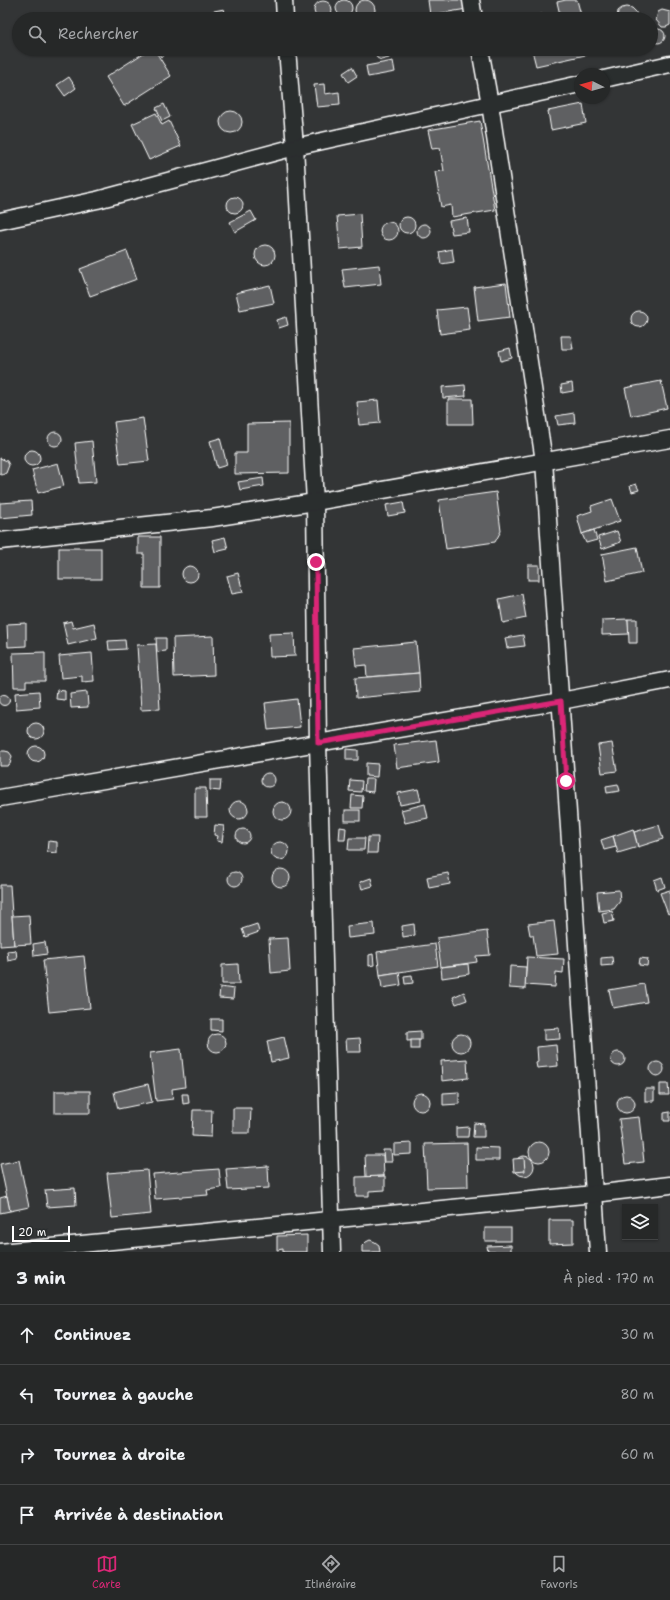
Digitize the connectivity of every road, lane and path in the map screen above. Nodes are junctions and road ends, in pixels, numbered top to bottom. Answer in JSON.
{"nodes":[{"id":1,"x":284,"y":0,"type":"edge"},
{"id":2,"x":471,"y":0,"type":"edge"},
{"id":3,"x":285,"y":12,"type":"edge"},
{"id":4,"x":473,"y":12,"type":"edge"},
{"id":5,"x":288,"y":56,"type":"edge"},
{"id":6,"x":481,"y":56,"type":"edge"},
{"id":7,"x":670,"y":64,"type":"edge"},
{"id":8,"x":610,"y":77,"type":"edge"},
{"id":9,"x":574,"y":85,"type":"edge"},
{"id":10,"x":490,"y":104,"type":"junction"},
{"id":11,"x":295,"y":147,"type":"junction"},
{"id":12,"x":0,"y":220,"type":"edge"},
{"id":13,"x":670,"y":439,"type":"edge"},
{"id":14,"x":544,"y":461,"type":"junction"},
{"id":15,"x":315,"y":502,"type":"junction"},
{"id":16,"x":0,"y":541,"type":"edge"},
{"id":17,"x":670,"y":680,"type":"edge"},
{"id":18,"x":561,"y":701,"type":"junction"},
{"id":19,"x":318,"y":743,"type":"junction"},
{"id":20,"x":0,"y":798,"type":"edge"},
{"id":21,"x":670,"y":1185,"type":"edge"},
{"id":22,"x":594,"y":1194,"type":"junction"},
{"id":23,"x":331,"y":1219,"type":"junction"},
{"id":24,"x":0,"y":1252,"type":"edge"},
{"id":25,"x":332,"y":1252,"type":"edge"},
{"id":26,"x":598,"y":1252,"type":"edge"}],
"edges":[{"from":1,"to":3,"type":"street"},
{"from":2,"to":4,"type":"street"},
{"from":5,"to":11,"type":"street"},
{"from":6,"to":10,"type":"street"},
{"from":7,"to":8,"type":"street"},
{"from":9,"to":10,"type":"street"},
{"from":10,"to":11,"type":"street"},
{"from":10,"to":14,"type":"street"},
{"from":11,"to":12,"type":"street"},
{"from":11,"to":15,"type":"street"},
{"from":13,"to":14,"type":"street"},
{"from":14,"to":15,"type":"street"},
{"from":14,"to":18,"type":"street"},
{"from":15,"to":16,"type":"street"},
{"from":15,"to":19,"type":"street"},
{"from":17,"to":18,"type":"street"},
{"from":18,"to":19,"type":"street"},
{"from":18,"to":22,"type":"street"},
{"from":19,"to":20,"type":"street"},
{"from":19,"to":23,"type":"street"},
{"from":21,"to":22,"type":"street"},
{"from":22,"to":23,"type":"street"},
{"from":22,"to":26,"type":"street"},
{"from":23,"to":24,"type":"street"},
{"from":23,"to":25,"type":"street"}]}
